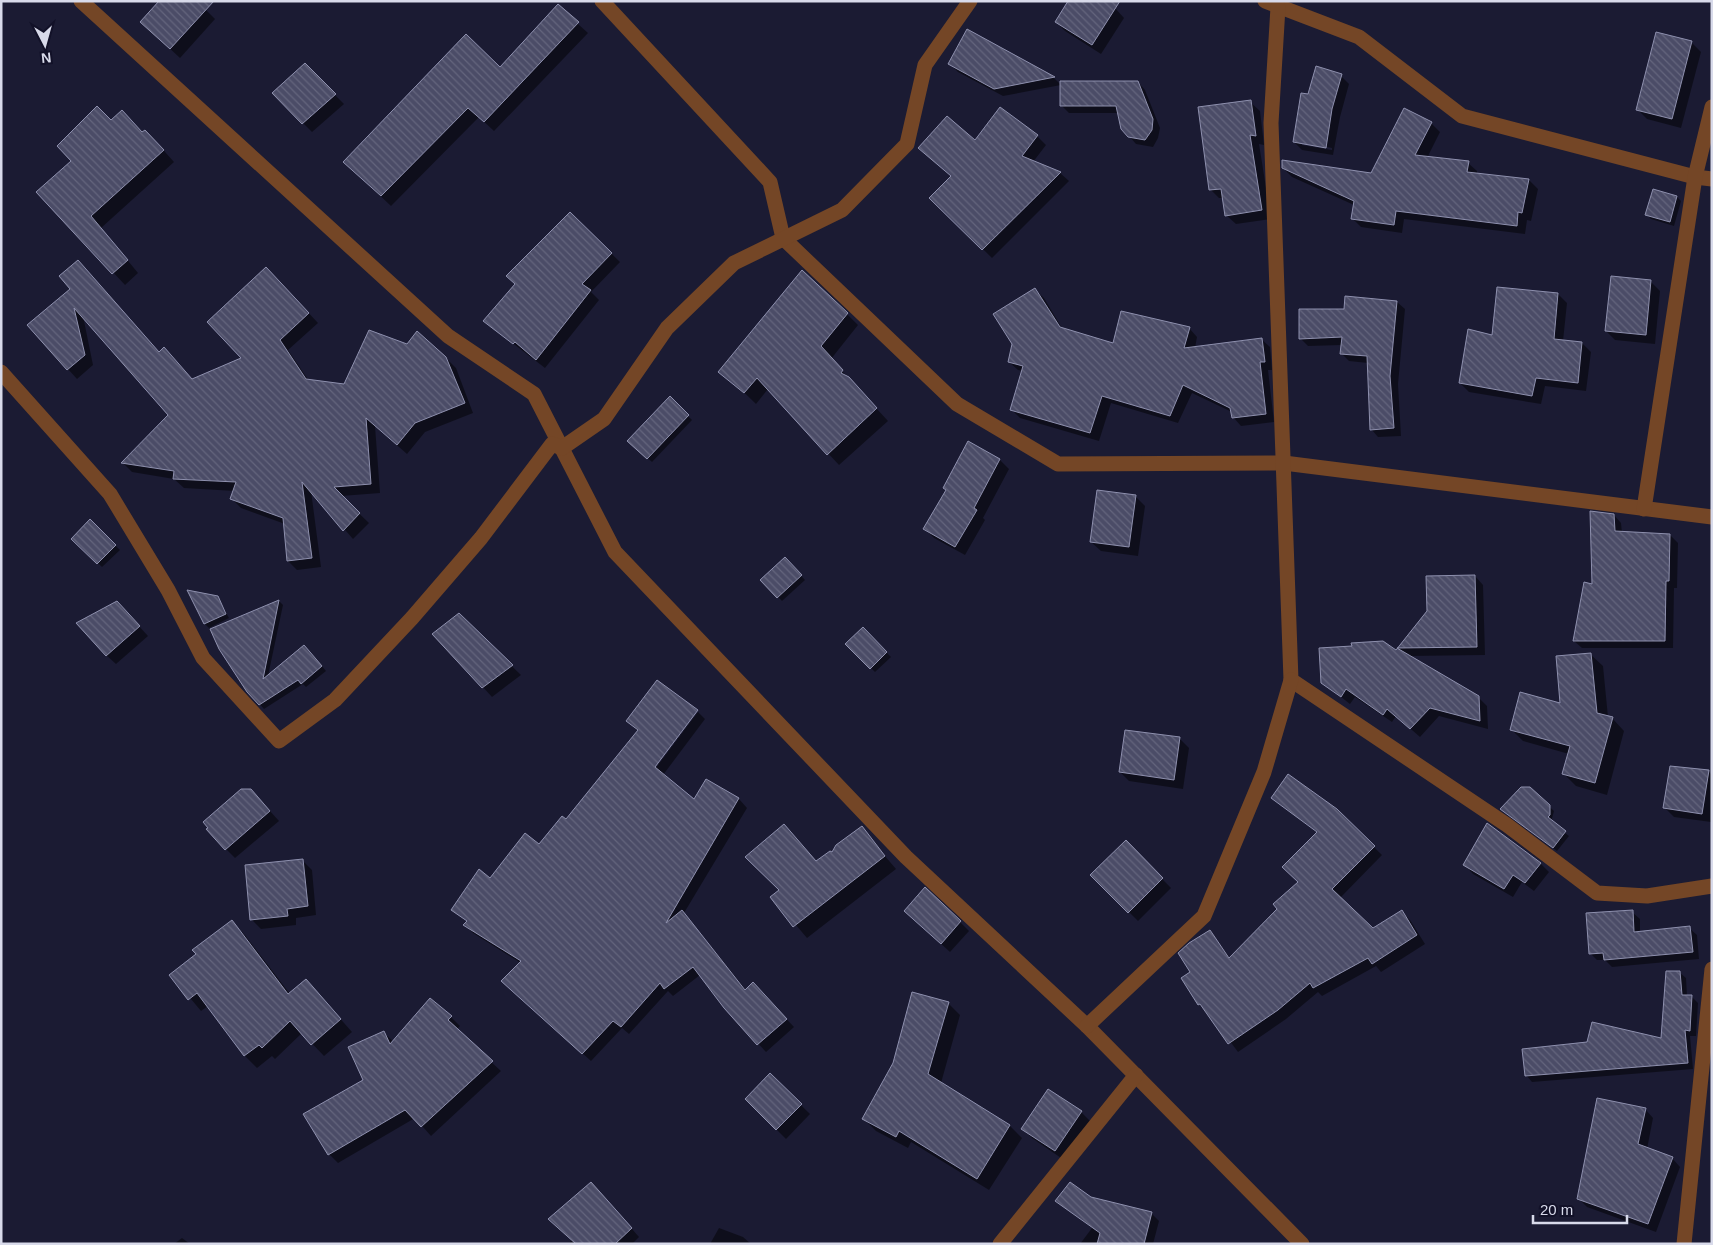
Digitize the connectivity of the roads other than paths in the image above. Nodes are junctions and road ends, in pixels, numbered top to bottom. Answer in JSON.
{"nodes":[{"id":1,"x":81,"y":1,"type":"edge"},
{"id":2,"x":602,"y":1,"type":"edge"},
{"id":3,"x":970,"y":1,"type":"edge"},
{"id":4,"x":1271,"y":4,"type":"edge"},
{"id":5,"x":1712,"y":107,"type":"edge"},
{"id":6,"x":1695,"y":177,"type":"junction"},
{"id":7,"x":1712,"y":179,"type":"edge"},
{"id":8,"x":783,"y":238,"type":"junction"},
{"id":9,"x":1,"y":372,"type":"edge"},
{"id":10,"x":562,"y":448,"type":"junction"},
{"id":11,"x":1284,"y":463,"type":"junction"},
{"id":12,"x":1644,"y":509,"type":"junction"},
{"id":13,"x":1712,"y":517,"type":"edge"},
{"id":14,"x":1291,"y":680,"type":"junction"},
{"id":15,"x":1712,"y":886,"type":"edge"},
{"id":16,"x":1712,"y":969,"type":"edge"},
{"id":17,"x":1087,"y":1026,"type":"junction"},
{"id":18,"x":1136,"y":1075,"type":"junction"},
{"id":19,"x":1000,"y":1244,"type":"edge"},
{"id":20,"x":1302,"y":1244,"type":"edge"},
{"id":21,"x":1684,"y":1244,"type":"edge"}],
"edges":[{"from":1,"to":10,"type":"street"},
{"from":2,"to":8,"type":"street"},
{"from":3,"to":8,"type":"street"},
{"from":4,"to":6,"type":"street"},
{"from":4,"to":11,"type":"street"},
{"from":5,"to":6,"type":"street"},
{"from":6,"to":7,"type":"street"},
{"from":6,"to":12,"type":"street"},
{"from":8,"to":10,"type":"street"},
{"from":8,"to":11,"type":"street"},
{"from":9,"to":10,"type":"street"},
{"from":10,"to":17,"type":"street"},
{"from":11,"to":12,"type":"street"},
{"from":11,"to":14,"type":"street"},
{"from":12,"to":13,"type":"street"},
{"from":14,"to":15,"type":"street"},
{"from":14,"to":17,"type":"street"},
{"from":16,"to":21,"type":"street"},
{"from":17,"to":18,"type":"street"},
{"from":18,"to":19,"type":"street"},
{"from":18,"to":20,"type":"street"}]}
